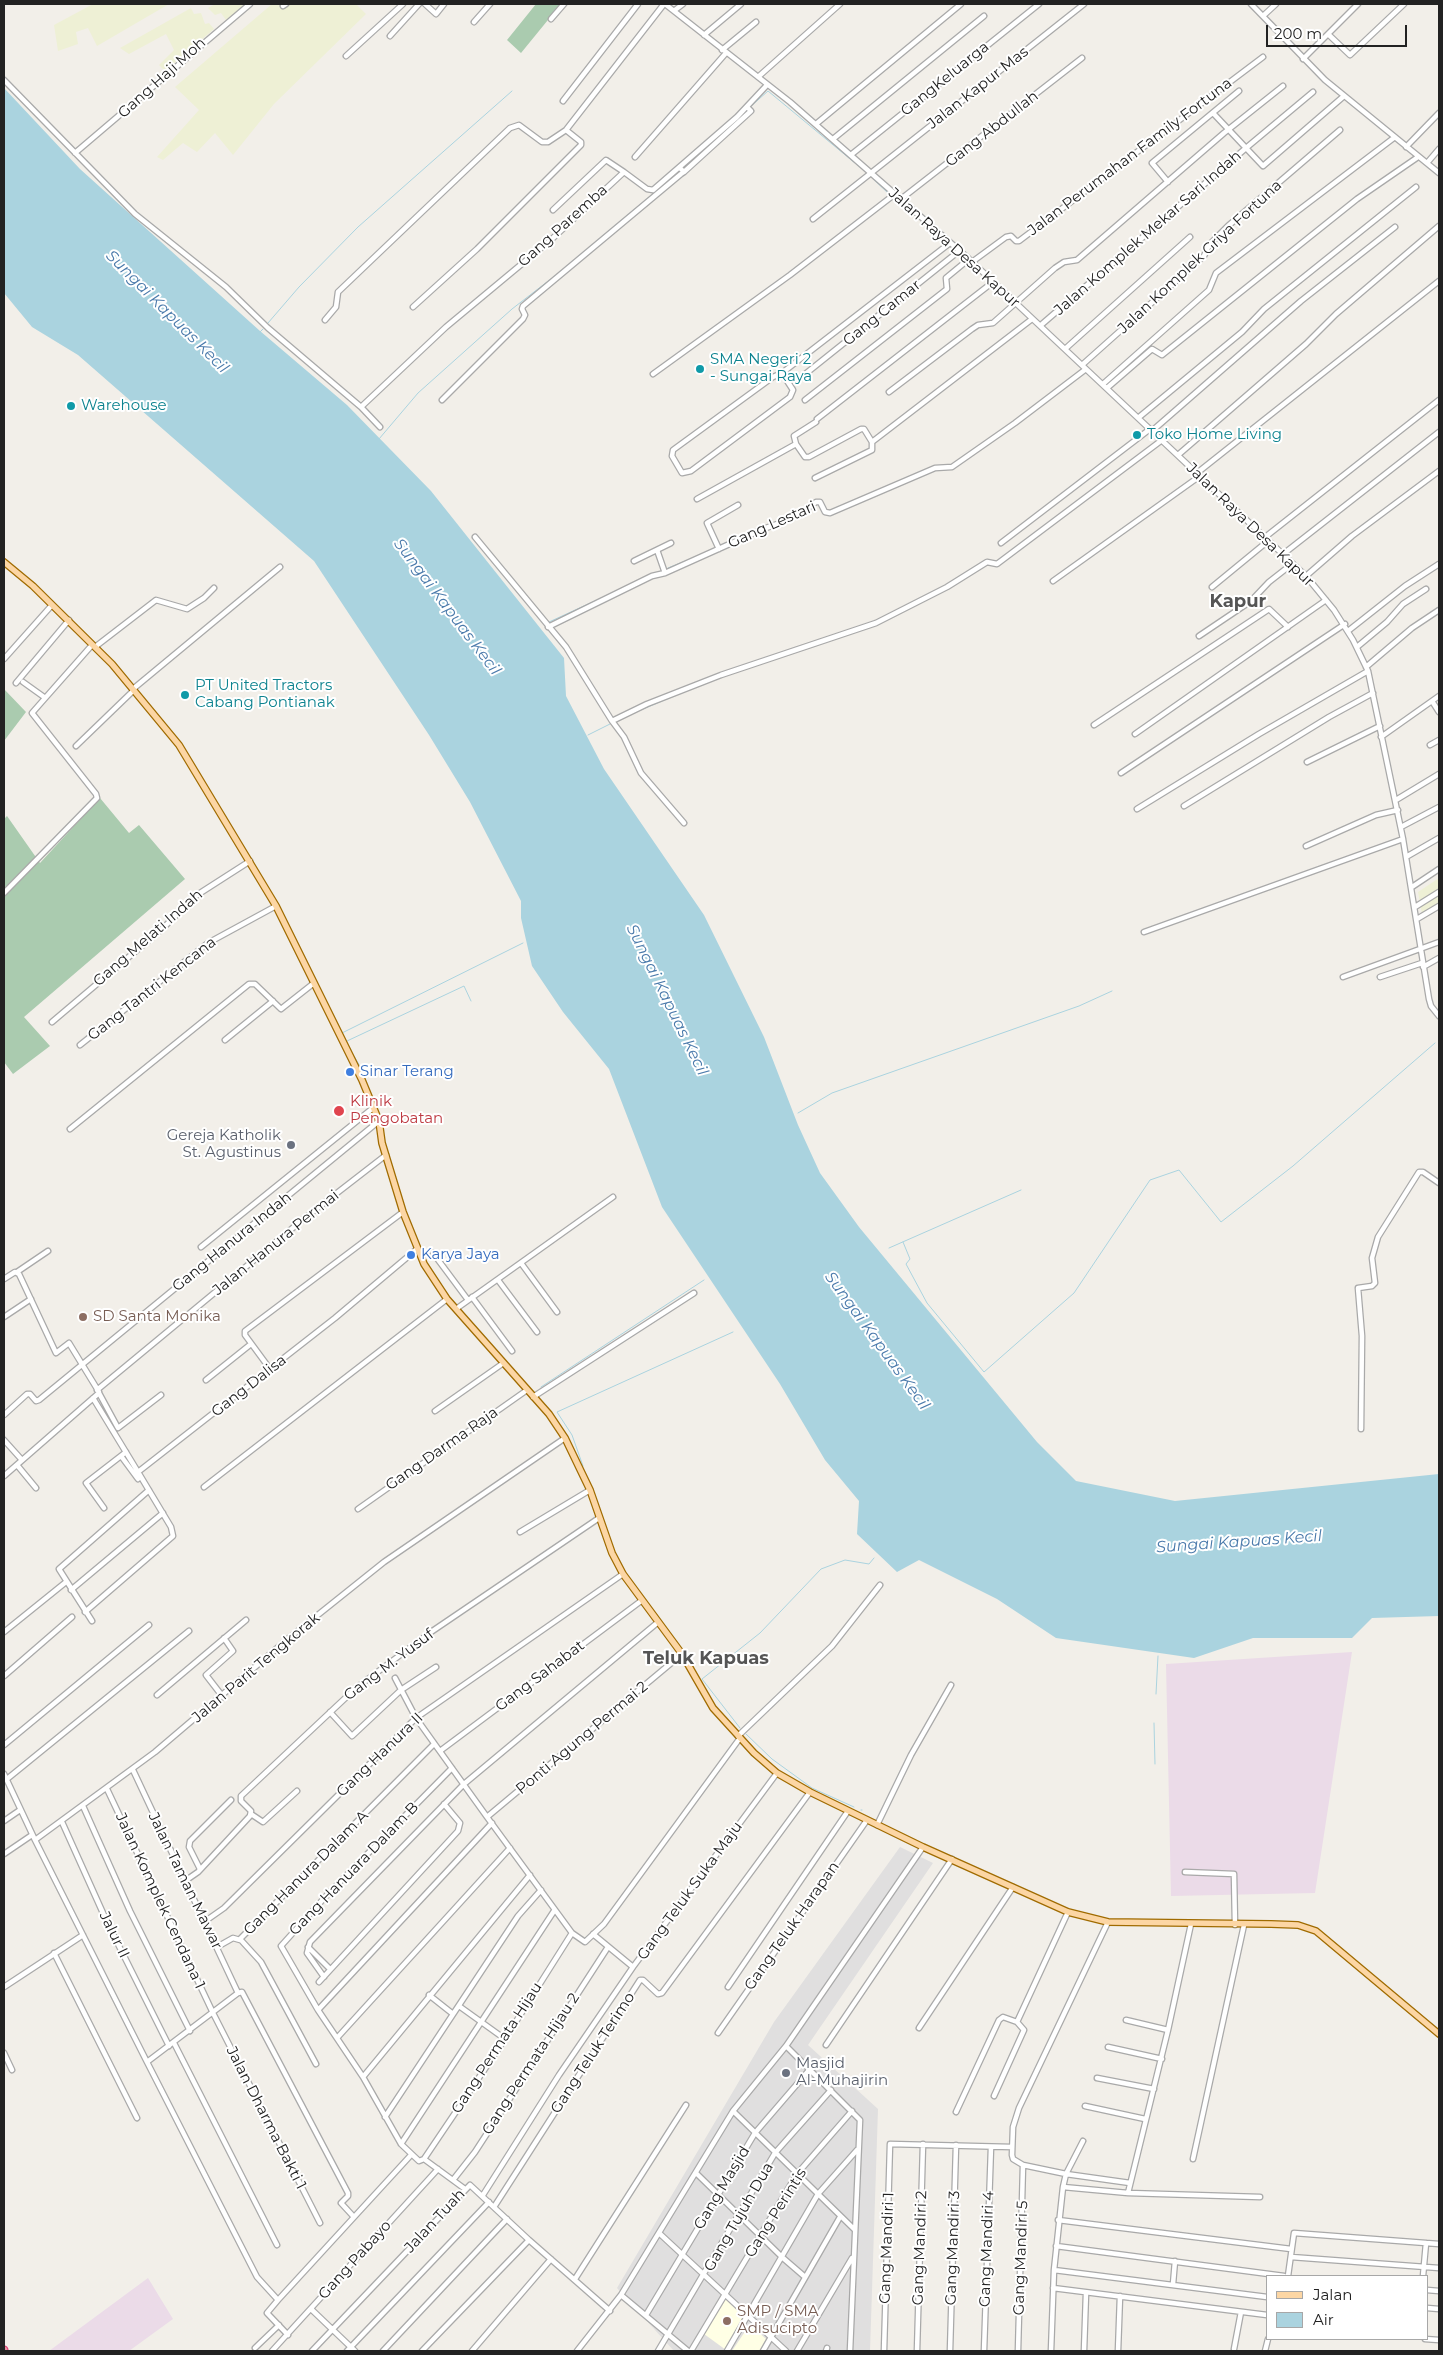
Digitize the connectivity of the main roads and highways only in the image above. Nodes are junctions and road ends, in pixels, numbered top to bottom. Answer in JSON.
{"nodes":[{"id":1,"x":4,"y":562,"type":"edge"},
{"id":2,"x":1439,"y":2034,"type":"edge"}],
"edges":[{"from":1,"to":2,"type":"main road"}]}
